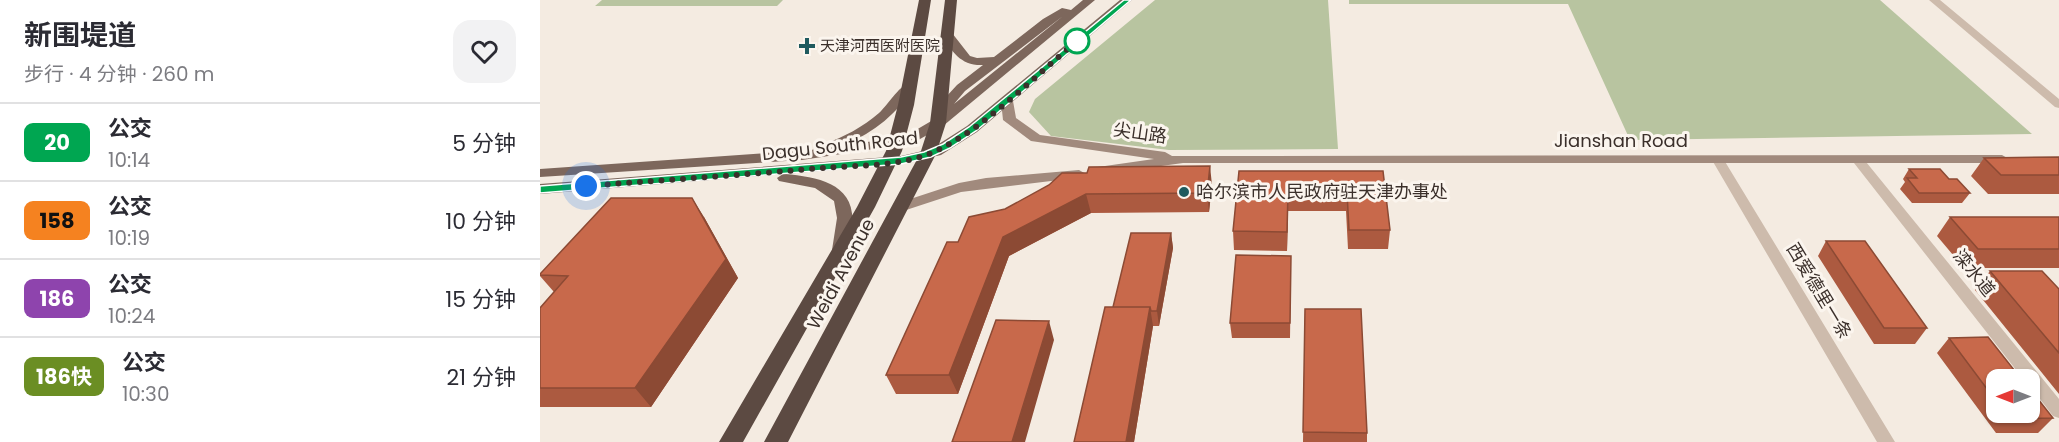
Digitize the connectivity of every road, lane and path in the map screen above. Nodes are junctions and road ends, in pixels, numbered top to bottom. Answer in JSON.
{"nodes":[{"id":1,"x":925,"y":0,"type":"edge"},
{"id":2,"x":951,"y":0,"type":"edge"},
{"id":3,"x":1084,"y":0,"type":"edge"},
{"id":4,"x":1090,"y":0,"type":"edge"},
{"id":5,"x":1127,"y":0,"type":"edge"},
{"id":6,"x":1934,"y":0,"type":"edge"},
{"id":7,"x":948,"y":35,"type":"junction"},
{"id":8,"x":995,"y":60,"type":"junction"},
{"id":9,"x":909,"y":87,"type":"junction"},
{"id":10,"x":1007,"y":101,"type":"junction"},
{"id":11,"x":2059,"y":105,"type":"edge"},
{"id":12,"x":938,"y":123,"type":"junction"},
{"id":13,"x":897,"y":143,"type":"junction"},
{"id":14,"x":928,"y":154,"type":"junction"},
{"id":15,"x":802,"y":156,"type":"junction"},
{"id":16,"x":1183,"y":159,"type":"junction"},
{"id":17,"x":1718,"y":159,"type":"junction"},
{"id":18,"x":2013,"y":159,"type":"edge"},
{"id":19,"x":1858,"y":160,"type":"junction"},
{"id":20,"x":889,"y":162,"type":"junction"},
{"id":21,"x":540,"y":173,"type":"edge"},
{"id":22,"x":749,"y":174,"type":"junction"},
{"id":23,"x":540,"y":189,"type":"edge"},
{"id":24,"x":900,"y":207,"type":"junction"},
{"id":25,"x":839,"y":254,"type":"junction"},
{"id":26,"x":2059,"y":411,"type":"edge"},
{"id":27,"x":731,"y":442,"type":"edge"},
{"id":28,"x":776,"y":442,"type":"edge"},
{"id":29,"x":1886,"y":442,"type":"edge"}],
"edges":[{"from":1,"to":9,"type":"highway","name":"Weidi Avenue"},
{"from":2,"to":7,"type":"highway","name":"Weidi Avenue"},
{"from":3,"to":8,"type":"main road"},
{"from":4,"to":12,"type":"main road","name":"Dagu South Road"},
{"from":5,"to":10,"type":"main road","name":"Dagu South Road"},
{"from":6,"to":11,"type":"street"},
{"from":7,"to":8,"type":"main road"},
{"from":7,"to":12,"type":"highway","name":"Weidi Avenue"},
{"from":8,"to":12,"type":"main road"},
{"from":9,"to":13,"type":"highway","name":"Weidi Avenue"},
{"from":9,"to":15,"type":"main road"},
{"from":10,"to":14,"type":"main road","name":"Dagu South Road"},
{"from":10,"to":16,"type":"main road","name":"尖山路"},
{"from":12,"to":13,"type":"main road","name":"Dagu South Road"},
{"from":12,"to":14,"type":"highway","name":"Weidi Avenue"},
{"from":13,"to":15,"type":"main road","name":"Dagu South Road"},
{"from":13,"to":20,"type":"highway","name":"Weidi Avenue"},
{"from":14,"to":20,"type":"main road","name":"Dagu South Road"},
{"from":14,"to":24,"type":"highway","name":"Weidi Avenue"},
{"from":15,"to":21,"type":"main road","name":"Dagu South Road"},
{"from":16,"to":17,"type":"main road","name":"Jianshan Road"},
{"from":16,"to":24,"type":"main road","name":"尖山路"},
{"from":17,"to":19,"type":"main road","name":"Jianshan Road"},
{"from":17,"to":29,"type":"street","name":"西爱德里一条"},
{"from":18,"to":19,"type":"main road","name":"Jianshan Road"},
{"from":19,"to":26,"type":"street","name":"滦水道"},
{"from":20,"to":22,"type":"main road","name":"Dagu South Road"},
{"from":20,"to":25,"type":"highway","name":"Weidi Avenue"},
{"from":22,"to":23,"type":"main road","name":"Dagu South Road"},
{"from":22,"to":25,"type":"main road"},
{"from":24,"to":28,"type":"highway","name":"Weidi Avenue"},
{"from":25,"to":27,"type":"highway","name":"Weidi Avenue"}]}
